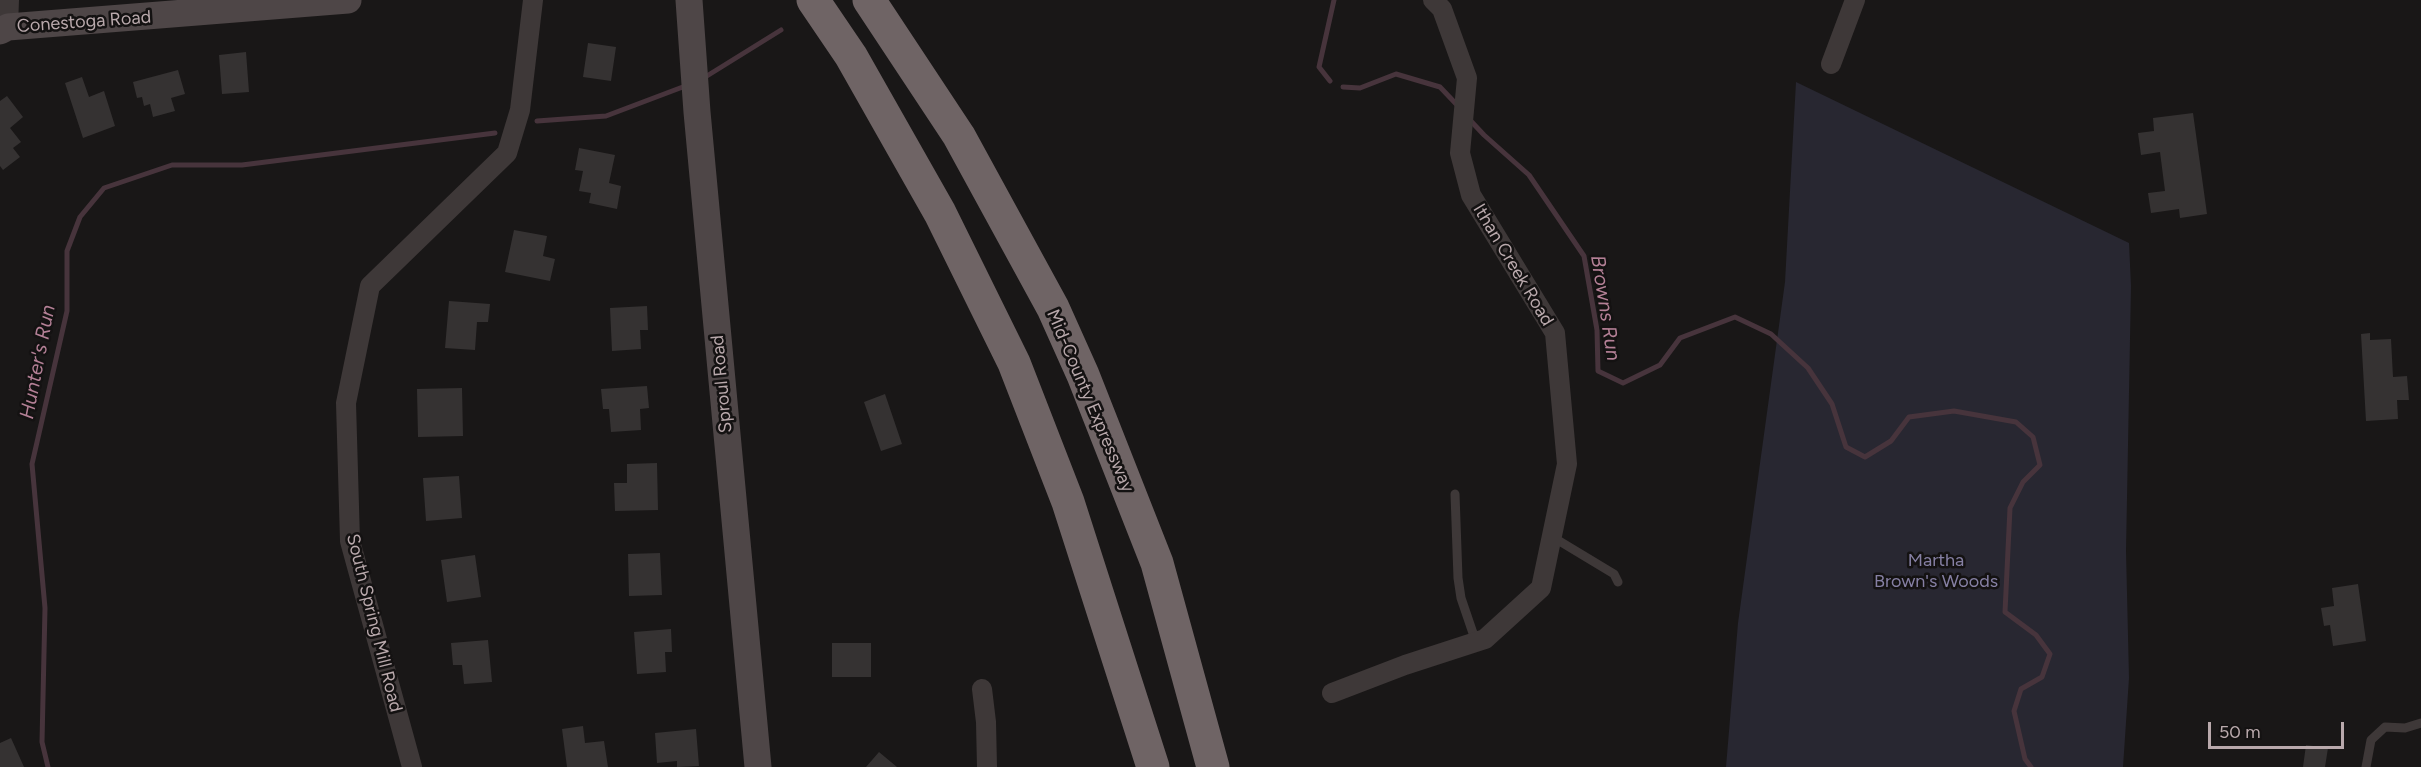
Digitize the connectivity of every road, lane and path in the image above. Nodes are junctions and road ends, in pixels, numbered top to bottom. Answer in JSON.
{"nodes":[{"id":1,"x":9,"y":0,"type":"edge"},
{"id":2,"x":348,"y":0,"type":"edge"},
{"id":3,"x":533,"y":0,"type":"edge"},
{"id":4,"x":689,"y":0,"type":"edge"},
{"id":5,"x":813,"y":0,"type":"edge"},
{"id":6,"x":869,"y":0,"type":"edge"},
{"id":7,"x":1433,"y":0,"type":"edge"},
{"id":8,"x":1855,"y":0,"type":"edge"},
{"id":9,"x":257,"y":4,"type":"edge"},
{"id":10,"x":3,"y":28,"type":"edge"},
{"id":11,"x":1831,"y":64,"type":"dead end"},
{"id":12,"x":1455,"y":494,"type":"dead end"},
{"id":13,"x":1551,"y":536,"type":"junction"},
{"id":14,"x":1157,"y":564,"type":"junction"},
{"id":15,"x":1618,"y":582,"type":"dead end"},
{"id":16,"x":1476,"y":642,"type":"junction"},
{"id":17,"x":982,"y":689,"type":"dead end"},
{"id":18,"x":1332,"y":693,"type":"dead end"},
{"id":19,"x":2421,"y":723,"type":"edge"},
{"id":20,"x":412,"y":767,"type":"edge"},
{"id":21,"x":758,"y":767,"type":"edge"},
{"id":22,"x":987,"y":767,"type":"edge"},
{"id":23,"x":1153,"y":767,"type":"edge"},
{"id":24,"x":1213,"y":767,"type":"edge"},
{"id":25,"x":1229,"y":767,"type":"edge"},
{"id":26,"x":2366,"y":767,"type":"edge"}],
"edges":[{"from":1,"to":10,"type":"street"},
{"from":2,"to":9,"type":"main road","name":"Conestoga Road"},
{"from":3,"to":20,"type":"street","name":"South Spring Mill Road"},
{"from":4,"to":21,"type":"main road","name":"Sproul Road"},
{"from":5,"to":23,"type":"highway"},
{"from":6,"to":14,"type":"highway","name":"Mid-County Expressway"},
{"from":7,"to":13,"type":"street","name":"Ithan Creek Road"},
{"from":8,"to":11,"type":"street"},
{"from":9,"to":10,"type":"main road","name":"Conestoga Road"},
{"from":12,"to":16,"type":"lane"},
{"from":13,"to":15,"type":"lane"},
{"from":13,"to":16,"type":"street","name":"Ithan Creek Road"},
{"from":14,"to":24,"type":"highway","name":"Mid-County Expressway"},
{"from":14,"to":25,"type":"highway"},
{"from":16,"to":18,"type":"street","name":"Ithan Creek Road"},
{"from":17,"to":22,"type":"street"},
{"from":19,"to":26,"type":"lane"}]}
